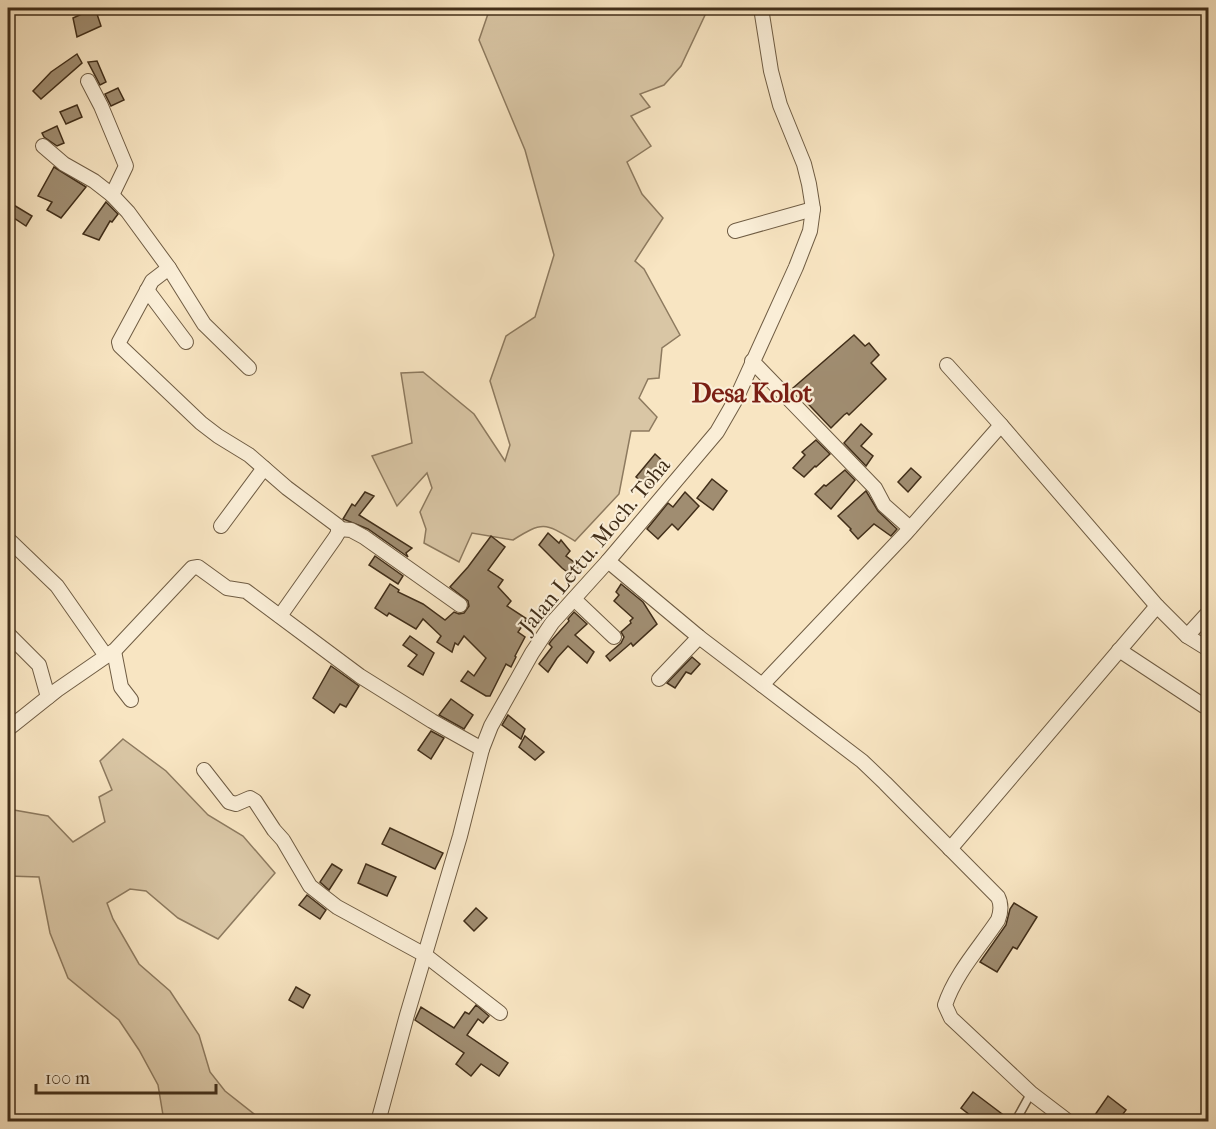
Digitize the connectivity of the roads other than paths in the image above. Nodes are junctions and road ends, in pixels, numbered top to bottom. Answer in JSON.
{"nodes":[{"id":1,"x":761,"y":8,"type":"edge"},
{"id":2,"x":88,"y":81,"type":"dead end"},
{"id":3,"x":43,"y":146,"type":"dead end"},
{"id":4,"x":112,"y":195,"type":"junction"},
{"id":5,"x":813,"y":209,"type":"junction"},
{"id":6,"x":735,"y":231,"type":"dead end"},
{"id":7,"x":169,"y":268,"type":"junction"},
{"id":8,"x":147,"y":290,"type":"junction"},
{"id":9,"x":186,"y":342,"type":"dead end"},
{"id":10,"x":752,"y":361,"type":"junction"},
{"id":11,"x":947,"y":365,"type":"dead end"},
{"id":12,"x":249,"y":368,"type":"dead end"},
{"id":13,"x":1001,"y":425,"type":"junction"},
{"id":14,"x":264,"y":468,"type":"junction"},
{"id":15,"x":221,"y":526,"type":"dead end"},
{"id":16,"x":910,"y":528,"type":"junction"},
{"id":17,"x":339,"y":529,"type":"junction"},
{"id":18,"x":8,"y":539,"type":"edge"},
{"id":19,"x":608,"y":561,"type":"junction"},
{"id":20,"x":574,"y":599,"type":"junction"},
{"id":21,"x":460,"y":605,"type":"dead end"},
{"id":22,"x":1157,"y":606,"type":"junction"},
{"id":23,"x":1209,"y":613,"type":"edge"},
{"id":24,"x":280,"y":616,"type":"junction"},
{"id":25,"x":9,"y":635,"type":"dead end"},
{"id":26,"x":699,"y":636,"type":"junction"},
{"id":27,"x":1187,"y":636,"type":"junction"},
{"id":28,"x":614,"y":637,"type":"dead end"},
{"id":29,"x":1209,"y":649,"type":"edge"},
{"id":30,"x":1119,"y":650,"type":"junction"},
{"id":31,"x":110,"y":653,"type":"junction"},
{"id":32,"x":659,"y":679,"type":"dead end"},
{"id":33,"x":762,"y":685,"type":"junction"},
{"id":34,"x":48,"y":697,"type":"junction"},
{"id":35,"x":131,"y":700,"type":"dead end"},
{"id":36,"x":1209,"y":700,"type":"edge"},
{"id":37,"x":8,"y":729,"type":"edge"},
{"id":38,"x":482,"y":749,"type":"junction"},
{"id":39,"x":204,"y":770,"type":"dead end"},
{"id":40,"x":950,"y":849,"type":"junction"},
{"id":41,"x":425,"y":955,"type":"junction"},
{"id":42,"x":500,"y":1013,"type":"dead end"},
{"id":43,"x":1031,"y":1094,"type":"junction"},
{"id":44,"x":378,"y":1122,"type":"edge"},
{"id":45,"x":1015,"y":1122,"type":"edge"},
{"id":46,"x":1069,"y":1122,"type":"edge"}],
"edges":[{"from":1,"to":5,"type":"street","name":"Jalan Lettu. Moch. Toha"},
{"from":2,"to":4,"type":"street"},
{"from":3,"to":4,"type":"street"},
{"from":4,"to":7,"type":"street"},
{"from":5,"to":6,"type":"street"},
{"from":5,"to":10,"type":"street","name":"Jalan Lettu. Moch. Toha"},
{"from":7,"to":8,"type":"street"},
{"from":7,"to":12,"type":"street"},
{"from":8,"to":9,"type":"street"},
{"from":8,"to":14,"type":"street"},
{"from":10,"to":16,"type":"street"},
{"from":10,"to":19,"type":"street","name":"Jalan Lettu. Moch. Toha"},
{"from":11,"to":13,"type":"street"},
{"from":13,"to":16,"type":"street"},
{"from":13,"to":22,"type":"street"},
{"from":14,"to":15,"type":"street"},
{"from":14,"to":17,"type":"street"},
{"from":16,"to":33,"type":"street"},
{"from":17,"to":21,"type":"street"},
{"from":17,"to":24,"type":"street"},
{"from":18,"to":31,"type":"street"},
{"from":19,"to":20,"type":"street","name":"Jalan Lettu. Moch. Toha"},
{"from":19,"to":26,"type":"street"},
{"from":20,"to":28,"type":"street"},
{"from":20,"to":38,"type":"street","name":"Jalan Lettu. Moch. Toha"},
{"from":22,"to":27,"type":"street"},
{"from":22,"to":30,"type":"street"},
{"from":23,"to":27,"type":"street"},
{"from":24,"to":31,"type":"street"},
{"from":24,"to":38,"type":"street"},
{"from":25,"to":34,"type":"street"},
{"from":26,"to":32,"type":"street"},
{"from":26,"to":33,"type":"street"},
{"from":27,"to":29,"type":"street"},
{"from":30,"to":36,"type":"street"},
{"from":30,"to":40,"type":"street"},
{"from":31,"to":34,"type":"street"},
{"from":31,"to":35,"type":"street"},
{"from":33,"to":40,"type":"street"},
{"from":34,"to":37,"type":"street"},
{"from":38,"to":41,"type":"street","name":"Jalan Lettu. Moch. Toha"},
{"from":39,"to":41,"type":"street"},
{"from":40,"to":43,"type":"street"},
{"from":41,"to":42,"type":"street"},
{"from":41,"to":44,"type":"street","name":"Jalan Lettu. Moch. Toha"},
{"from":43,"to":45,"type":"lane"},
{"from":43,"to":46,"type":"street"}]}
